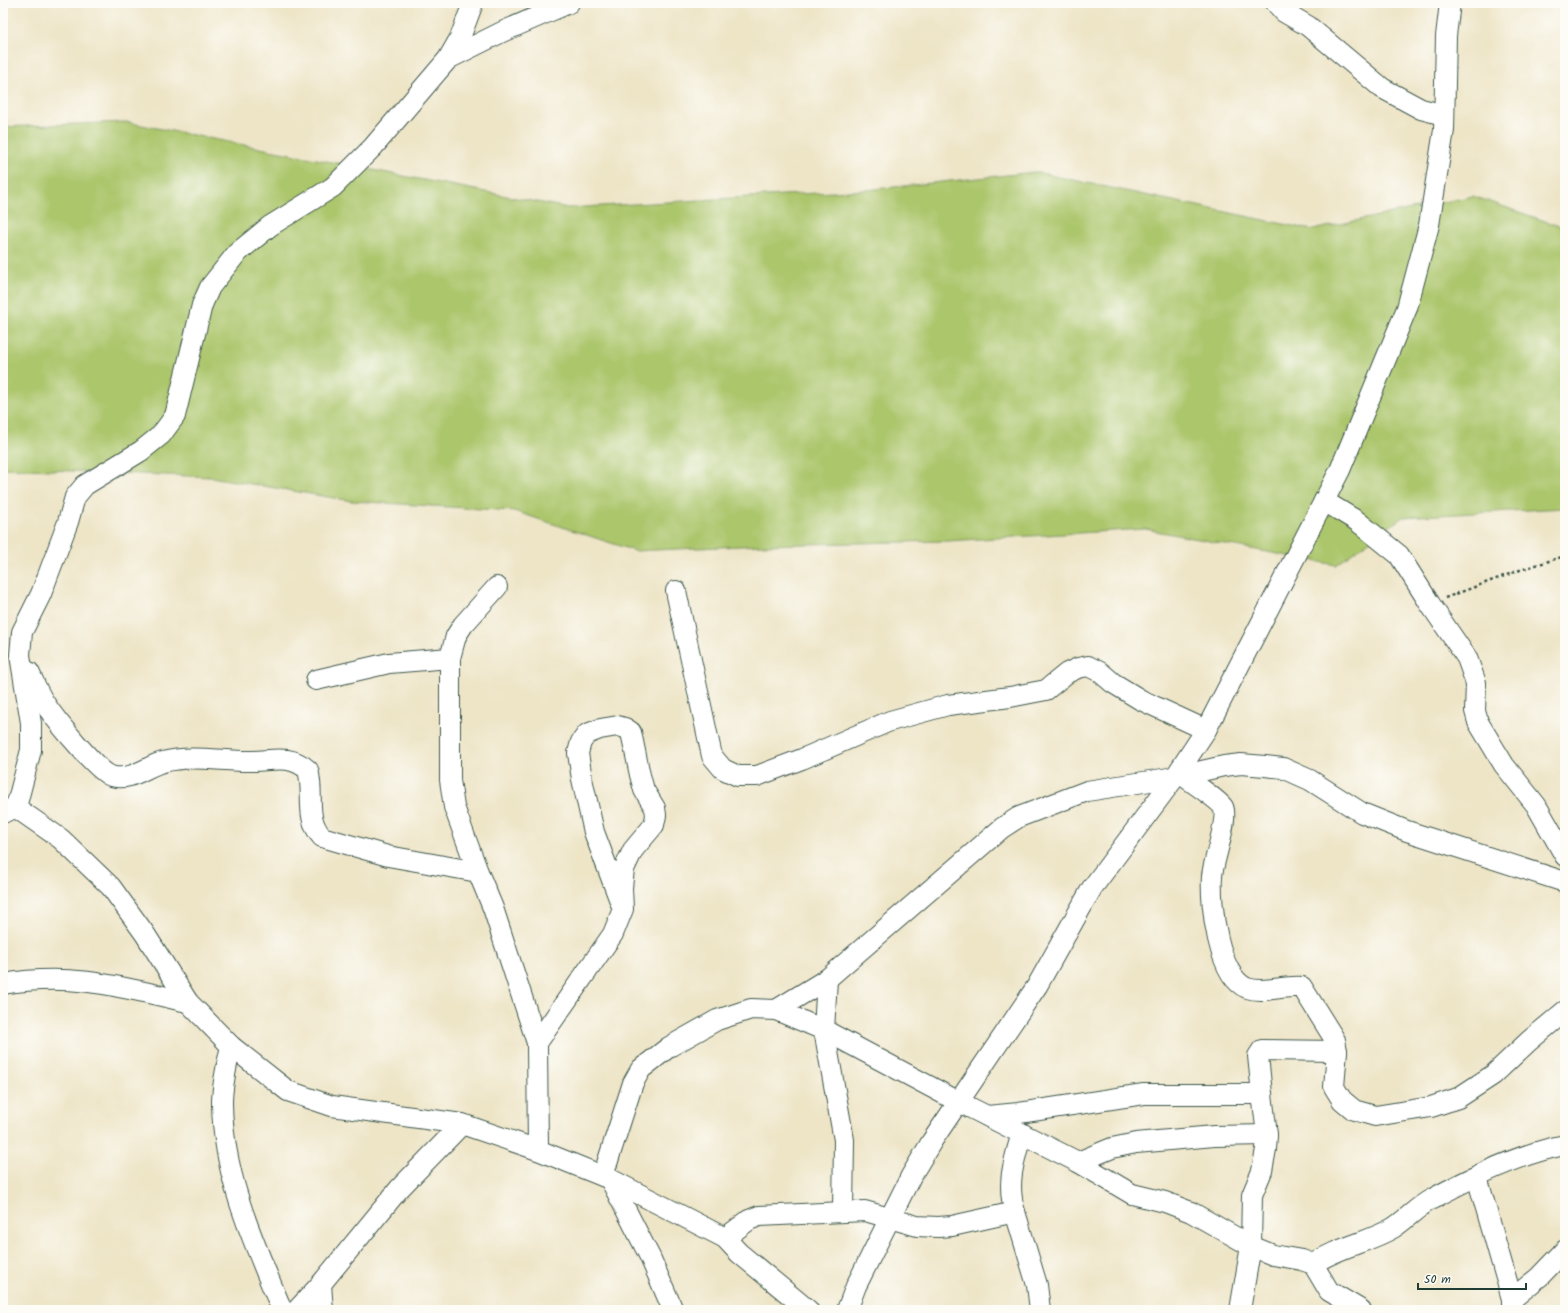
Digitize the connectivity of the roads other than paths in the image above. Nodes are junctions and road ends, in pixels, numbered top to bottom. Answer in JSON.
{"nodes":[{"id":1,"x":473,"y":3,"type":"edge"},
{"id":2,"x":569,"y":3,"type":"edge"},
{"id":3,"x":1276,"y":3,"type":"edge"},
{"id":4,"x":1450,"y":3,"type":"edge"},
{"id":5,"x":448,"y":59,"type":"junction"},
{"id":6,"x":1444,"y":114,"type":"junction"},
{"id":7,"x":1324,"y":501,"type":"junction"},
{"id":8,"x":497,"y":587,"type":"dead end"},
{"id":9,"x":676,"y":591,"type":"dead end"},
{"id":10,"x":20,"y":654,"type":"junction"},
{"id":11,"x":450,"y":658,"type":"junction"},
{"id":12,"x":316,"y":680,"type":"dead end"},
{"id":13,"x":1206,"y":730,"type":"junction"},
{"id":14,"x":1178,"y":776,"type":"junction"},
{"id":15,"x":9,"y":810,"type":"edge"},
{"id":16,"x":1565,"y":856,"type":"edge"},
{"id":17,"x":478,"y":872,"type":"junction"},
{"id":18,"x":1565,"y":882,"type":"edge"},
{"id":19,"x":623,"y":909,"type":"junction"},
{"id":20,"x":827,"y":979,"type":"junction"},
{"id":21,"x":3,"y":984,"type":"edge"},
{"id":22,"x":188,"y":1002,"type":"junction"},
{"id":23,"x":776,"y":1010,"type":"junction"},
{"id":24,"x":1565,"y":1011,"type":"edge"},
{"id":25,"x":824,"y":1030,"type":"junction"},
{"id":26,"x":537,"y":1043,"type":"junction"},
{"id":27,"x":231,"y":1046,"type":"junction"},
{"id":28,"x":1337,"y":1051,"type":"junction"},
{"id":29,"x":1262,"y":1094,"type":"junction"},
{"id":30,"x":959,"y":1102,"type":"junction"},
{"id":31,"x":987,"y":1116,"type":"junction"},
{"id":32,"x":462,"y":1124,"type":"junction"},
{"id":33,"x":1022,"y":1133,"type":"junction"},
{"id":34,"x":1267,"y":1136,"type":"junction"},
{"id":35,"x":1565,"y":1145,"type":"edge"},
{"id":36,"x":538,"y":1150,"type":"junction"},
{"id":37,"x":1078,"y":1162,"type":"junction"},
{"id":38,"x":606,"y":1177,"type":"junction"},
{"id":39,"x":1477,"y":1177,"type":"junction"},
{"id":40,"x":843,"y":1212,"type":"junction"},
{"id":41,"x":1015,"y":1212,"type":"junction"},
{"id":42,"x":890,"y":1219,"type":"junction"},
{"id":43,"x":725,"y":1238,"type":"junction"},
{"id":44,"x":1251,"y":1246,"type":"junction"},
{"id":45,"x":1565,"y":1250,"type":"edge"},
{"id":46,"x":1312,"y":1264,"type":"junction"},
{"id":47,"x":321,"y":1284,"type":"junction"},
{"id":48,"x":1512,"y":1305,"type":"edge"},
{"id":49,"x":282,"y":1310,"type":"edge"},
{"id":50,"x":297,"y":1310,"type":"edge"},
{"id":51,"x":323,"y":1310,"type":"edge"},
{"id":52,"x":673,"y":1310,"type":"edge"},
{"id":53,"x":808,"y":1310,"type":"edge"},
{"id":54,"x":848,"y":1310,"type":"edge"},
{"id":55,"x":1040,"y":1310,"type":"edge"},
{"id":56,"x":1240,"y":1310,"type":"edge"},
{"id":57,"x":1361,"y":1310,"type":"edge"}],
"edges":[{"from":1,"to":5,"type":"street"},
{"from":2,"to":5,"type":"street"},
{"from":3,"to":6,"type":"street"},
{"from":4,"to":6,"type":"street"},
{"from":5,"to":10,"type":"street"},
{"from":6,"to":7,"type":"street"},
{"from":7,"to":13,"type":"street"},
{"from":7,"to":16,"type":"street"},
{"from":8,"to":11,"type":"street"},
{"from":9,"to":13,"type":"street"},
{"from":10,"to":15,"type":"street"},
{"from":10,"to":17,"type":"street"},
{"from":11,"to":12,"type":"street"},
{"from":11,"to":17,"type":"street"},
{"from":13,"to":14,"type":"street"},
{"from":14,"to":18,"type":"street"},
{"from":14,"to":20,"type":"street"},
{"from":14,"to":28,"type":"street"},
{"from":14,"to":30,"type":"street"},
{"from":15,"to":22,"type":"street"},
{"from":17,"to":26,"type":"street"},
{"from":19,"to":19,"type":"street"},
{"from":19,"to":26,"type":"street"},
{"from":20,"to":23,"type":"street"},
{"from":20,"to":25,"type":"street"},
{"from":21,"to":22,"type":"street"},
{"from":22,"to":27,"type":"street"},
{"from":23,"to":25,"type":"street"},
{"from":23,"to":38,"type":"street"},
{"from":24,"to":28,"type":"street"},
{"from":25,"to":30,"type":"street"},
{"from":25,"to":40,"type":"street"},
{"from":26,"to":36,"type":"street"},
{"from":27,"to":32,"type":"street"},
{"from":27,"to":49,"type":"street"},
{"from":28,"to":29,"type":"street"},
{"from":29,"to":31,"type":"street"},
{"from":29,"to":34,"type":"street"},
{"from":30,"to":31,"type":"street"},
{"from":30,"to":42,"type":"street"},
{"from":31,"to":33,"type":"street"},
{"from":32,"to":36,"type":"street"},
{"from":32,"to":47,"type":"street"},
{"from":33,"to":37,"type":"street"},
{"from":33,"to":41,"type":"street"},
{"from":34,"to":37,"type":"street"},
{"from":34,"to":44,"type":"street"},
{"from":35,"to":39,"type":"street"},
{"from":36,"to":38,"type":"street"},
{"from":37,"to":44,"type":"street"},
{"from":38,"to":43,"type":"street"},
{"from":38,"to":52,"type":"street"},
{"from":39,"to":46,"type":"street"},
{"from":39,"to":48,"type":"street"},
{"from":40,"to":42,"type":"street"},
{"from":40,"to":43,"type":"street"},
{"from":41,"to":42,"type":"street"},
{"from":41,"to":55,"type":"street"},
{"from":42,"to":54,"type":"street"},
{"from":43,"to":53,"type":"street"},
{"from":44,"to":46,"type":"street"},
{"from":44,"to":56,"type":"street"},
{"from":45,"to":48,"type":"street"},
{"from":46,"to":57,"type":"street"},
{"from":47,"to":50,"type":"street"},
{"from":47,"to":51,"type":"street"}]}
